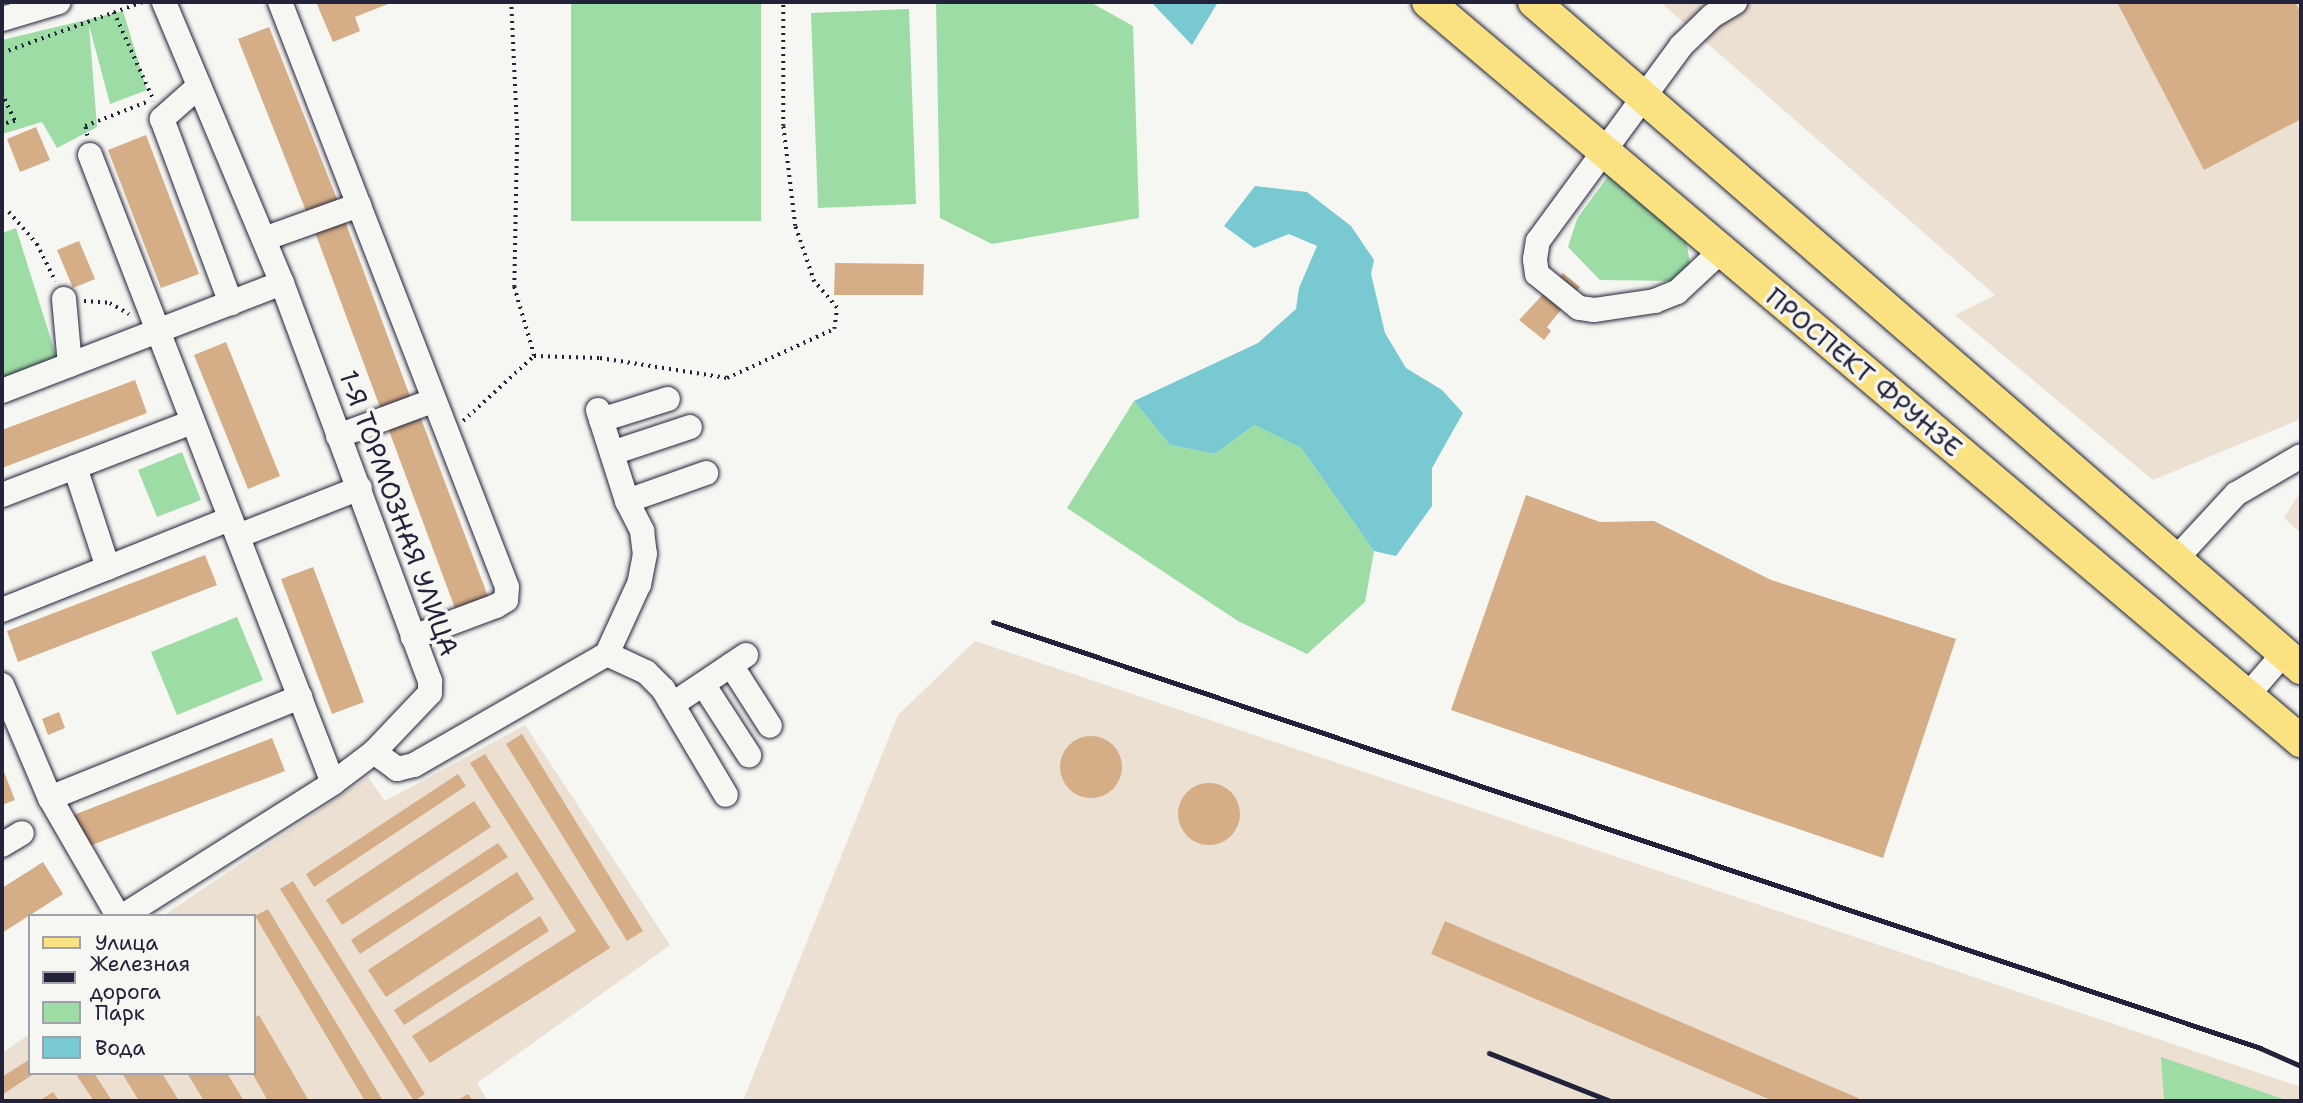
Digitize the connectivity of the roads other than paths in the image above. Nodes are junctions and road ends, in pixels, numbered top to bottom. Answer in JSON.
{"nodes":[{"id":1,"x":59,"y":2,"type":"edge"},
{"id":2,"x":164,"y":2,"type":"edge"},
{"id":3,"x":280,"y":2,"type":"edge"},
{"id":4,"x":1428,"y":2,"type":"edge"},
{"id":5,"x":1534,"y":2,"type":"edge"},
{"id":6,"x":1735,"y":2,"type":"edge"},
{"id":7,"x":2,"y":19,"type":"edge"},
{"id":8,"x":199,"y":86,"type":"junction"},
{"id":9,"x":1643,"y":95,"type":"junction"},
{"id":10,"x":1603,"y":151,"type":"junction"},
{"id":11,"x":90,"y":155,"type":"road end"},
{"id":12,"x":359,"y":205,"type":"junction"},
{"id":13,"x":264,"y":239,"type":"junction"},
{"id":14,"x":1721,"y":251,"type":"junction"},
{"id":15,"x":282,"y":283,"type":"junction"},
{"id":16,"x":64,"y":299,"type":"dead end"},
{"id":17,"x":231,"y":304,"type":"junction"},
{"id":18,"x":159,"y":332,"type":"junction"},
{"id":19,"x":70,"y":365,"type":"junction"},
{"id":20,"x":2,"y":391,"type":"edge"},
{"id":21,"x":668,"y":399,"type":"dead end"},
{"id":22,"x":432,"y":401,"type":"junction"},
{"id":23,"x":192,"y":422,"type":"junction"},
{"id":24,"x":690,"y":427,"type":"dead end"},
{"id":25,"x":338,"y":436,"type":"junction"},
{"id":26,"x":612,"y":453,"type":"junction"},
{"id":27,"x":2301,"y":456,"type":"edge"},
{"id":28,"x":75,"y":467,"type":"junction"},
{"id":29,"x":706,"y":473,"type":"dead end"},
{"id":30,"x":360,"y":488,"type":"junction"},
{"id":31,"x":2,"y":495,"type":"edge"},
{"id":32,"x":627,"y":501,"type":"junction"},
{"id":33,"x":234,"y":528,"type":"junction"},
{"id":34,"x":2175,"y":560,"type":"junction"},
{"id":35,"x":108,"y":568,"type":"junction"},
{"id":36,"x":2,"y":610,"type":"edge"},
{"id":37,"x":413,"y":637,"type":"junction"},
{"id":38,"x":607,"y":654,"type":"junction"},
{"id":39,"x":2293,"y":660,"type":"edge"},
{"id":40,"x":703,"y":684,"type":"junction"},
{"id":41,"x":2,"y":685,"type":"edge"},
{"id":42,"x":2248,"y":695,"type":"junction"},
{"id":43,"x":300,"y":697,"type":"junction"},
{"id":44,"x":673,"y":704,"type":"junction"},
{"id":45,"x":770,"y":726,"type":"dead end"},
{"id":46,"x":2301,"y":741,"type":"edge"},
{"id":47,"x":374,"y":752,"type":"junction"},
{"id":48,"x":750,"y":755,"type":"dead end"},
{"id":49,"x":333,"y":783,"type":"junction"},
{"id":50,"x":726,"y":795,"type":"dead end"},
{"id":51,"x":50,"y":797,"type":"junction"},
{"id":52,"x":120,"y":914,"type":"edge"},
{"id":53,"x":124,"y":914,"type":"edge"}],
"edges":[{"from":1,"to":7,"type":"street"},
{"from":2,"to":8,"type":"street","name":"1-Я ТОРМОЗНАЯ УЛИЦА"},
{"from":3,"to":12,"type":"street"},
{"from":4,"to":10,"type":"main road","name":"ПРОСПЕКТ ФРУНЗЕ"},
{"from":5,"to":9,"type":"main road"},
{"from":6,"to":9,"type":"street"},
{"from":8,"to":13,"type":"street","name":"1-Я ТОРМОЗНАЯ УЛИЦА"},
{"from":8,"to":17,"type":"street"},
{"from":9,"to":10,"type":"street"},
{"from":9,"to":34,"type":"main road"},
{"from":10,"to":14,"type":"main road","name":"ПРОСПЕКТ ФРУНЗЕ"},
{"from":10,"to":14,"type":"street"},
{"from":11,"to":18,"type":"street"},
{"from":12,"to":13,"type":"street"},
{"from":12,"to":22,"type":"street"},
{"from":13,"to":15,"type":"street","name":"1-Я ТОРМОЗНАЯ УЛИЦА"},
{"from":14,"to":42,"type":"main road","name":"ПРОСПЕКТ ФРУНЗЕ"},
{"from":15,"to":17,"type":"street"},
{"from":15,"to":25,"type":"street","name":"1-Я ТОРМОЗНАЯ УЛИЦА"},
{"from":16,"to":19,"type":"street"},
{"from":17,"to":18,"type":"street"},
{"from":18,"to":19,"type":"street"},
{"from":18,"to":23,"type":"street"},
{"from":19,"to":20,"type":"street"},
{"from":21,"to":26,"type":"street"},
{"from":22,"to":25,"type":"street"},
{"from":22,"to":37,"type":"street"},
{"from":23,"to":28,"type":"street"},
{"from":23,"to":33,"type":"street"},
{"from":24,"to":26,"type":"street"},
{"from":25,"to":30,"type":"street","name":"1-Я ТОРМОЗНАЯ УЛИЦА"},
{"from":26,"to":32,"type":"street"},
{"from":27,"to":34,"type":"street"},
{"from":28,"to":31,"type":"street"},
{"from":28,"to":35,"type":"street"},
{"from":29,"to":32,"type":"street"},
{"from":30,"to":33,"type":"street"},
{"from":30,"to":37,"type":"street","name":"1-Я ТОРМОЗНАЯ УЛИЦА"},
{"from":32,"to":38,"type":"street"},
{"from":33,"to":35,"type":"street"},
{"from":33,"to":43,"type":"street"},
{"from":34,"to":39,"type":"main road"},
{"from":35,"to":36,"type":"street"},
{"from":37,"to":47,"type":"street","name":"1-Я ТОРМОЗНАЯ УЛИЦА"},
{"from":38,"to":44,"type":"street"},
{"from":38,"to":47,"type":"street"},
{"from":39,"to":42,"type":"street"},
{"from":40,"to":44,"type":"street"},
{"from":40,"to":45,"type":"street"},
{"from":40,"to":48,"type":"street"},
{"from":41,"to":51,"type":"street"},
{"from":42,"to":46,"type":"main road","name":"ПРОСПЕКТ ФРУНЗЕ"},
{"from":43,"to":49,"type":"street"},
{"from":43,"to":51,"type":"street"},
{"from":44,"to":50,"type":"street"},
{"from":47,"to":49,"type":"street","name":"1-Я ТОРМОЗНАЯ УЛИЦА"},
{"from":49,"to":53,"type":"street","name":"1-Я ТОРМОЗНАЯ УЛИЦА"},
{"from":51,"to":52,"type":"street"}]}
